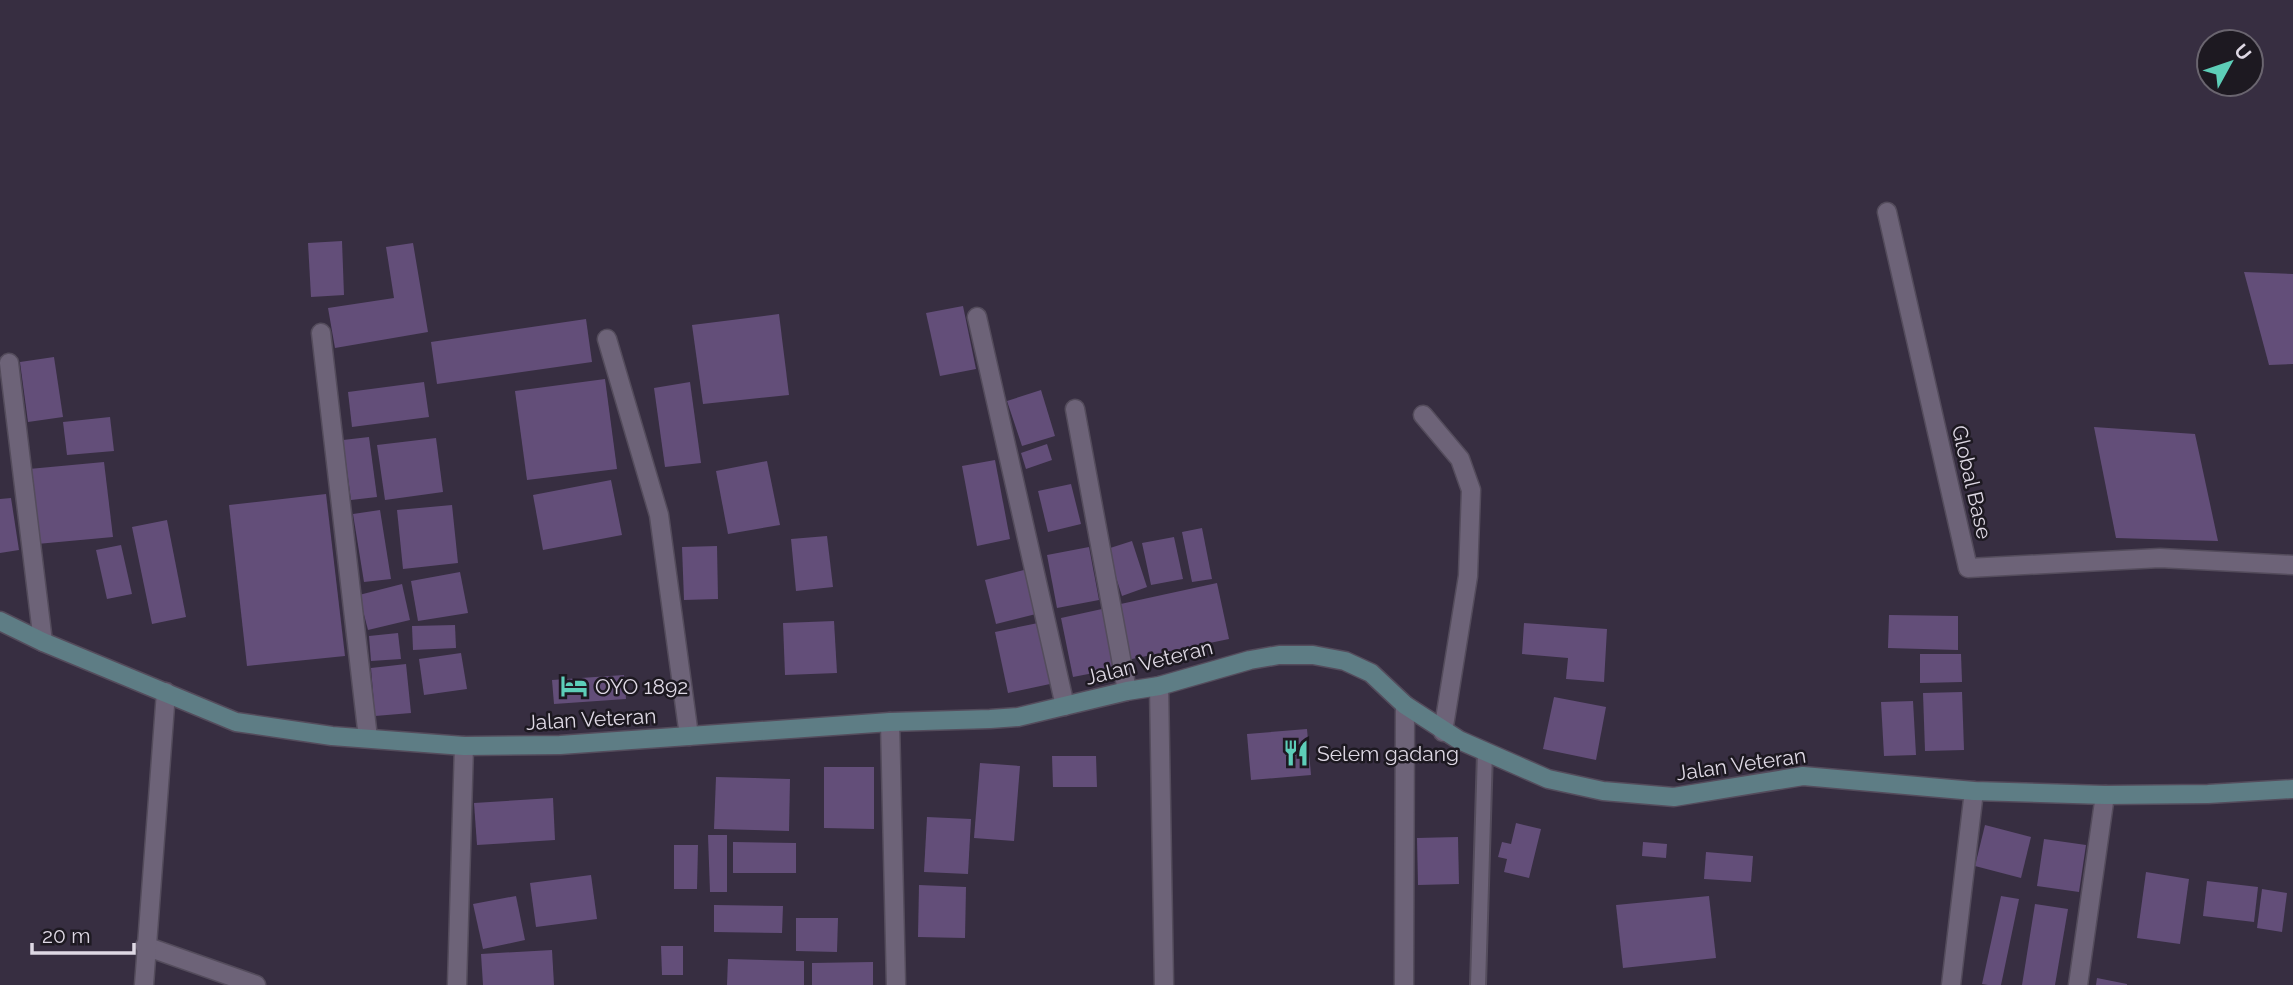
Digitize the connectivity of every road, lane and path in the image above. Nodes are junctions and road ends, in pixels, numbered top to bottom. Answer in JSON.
{"nodes":[{"id":1,"x":1887,"y":212,"type":"dead end"},
{"id":2,"x":977,"y":317,"type":"dead end"},
{"id":3,"x":321,"y":333,"type":"dead end"},
{"id":4,"x":607,"y":339,"type":"dead end"},
{"id":5,"x":9,"y":363,"type":"dead end"},
{"id":6,"x":1074,"y":409,"type":"dead end"},
{"id":7,"x":1423,"y":415,"type":"dead end"},
{"id":8,"x":2293,"y":565,"type":"edge"},
{"id":9,"x":0,"y":621,"type":"edge"},
{"id":10,"x":43,"y":642,"type":"junction"},
{"id":11,"x":1158,"y":686,"type":"junction"},
{"id":12,"x":1127,"y":691,"type":"junction"},
{"id":13,"x":166,"y":692,"type":"junction"},
{"id":14,"x":1405,"y":705,"type":"junction"},
{"id":15,"x":1065,"y":706,"type":"junction"},
{"id":16,"x":890,"y":722,"type":"junction"},
{"id":17,"x":1443,"y":732,"type":"junction"},
{"id":18,"x":689,"y":736,"type":"junction"},
{"id":19,"x":368,"y":738,"type":"junction"},
{"id":20,"x":464,"y":746,"type":"junction"},
{"id":21,"x":1485,"y":752,"type":"junction"},
{"id":22,"x":2293,"y":789,"type":"edge"},
{"id":23,"x":1974,"y":791,"type":"junction"},
{"id":24,"x":2105,"y":794,"type":"junction"},
{"id":25,"x":145,"y":946,"type":"junction"},
{"id":26,"x":144,"y":985,"type":"edge"},
{"id":27,"x":256,"y":985,"type":"edge"},
{"id":28,"x":457,"y":985,"type":"edge"},
{"id":29,"x":896,"y":985,"type":"edge"},
{"id":30,"x":1164,"y":985,"type":"edge"},
{"id":31,"x":1404,"y":985,"type":"edge"},
{"id":32,"x":1478,"y":985,"type":"edge"},
{"id":33,"x":1951,"y":985,"type":"edge"},
{"id":34,"x":2078,"y":985,"type":"edge"}],
"edges":[{"from":1,"to":8,"type":"street","name":"Global Base"},
{"from":2,"to":15,"type":"street"},
{"from":3,"to":19,"type":"street"},
{"from":4,"to":18,"type":"street"},
{"from":5,"to":10,"type":"street"},
{"from":6,"to":12,"type":"street"},
{"from":7,"to":17,"type":"street"},
{"from":9,"to":10,"type":"street","name":"Jalan Veteran"},
{"from":10,"to":13,"type":"street","name":"Jalan Veteran"},
{"from":11,"to":12,"type":"street","name":"Jalan Veteran"},
{"from":11,"to":14,"type":"street","name":"Jalan Veteran"},
{"from":11,"to":30,"type":"street"},
{"from":12,"to":15,"type":"street","name":"Jalan Veteran"},
{"from":13,"to":19,"type":"street","name":"Jalan Veteran"},
{"from":13,"to":25,"type":"street"},
{"from":14,"to":17,"type":"street","name":"Jalan Veteran"},
{"from":14,"to":31,"type":"street"},
{"from":15,"to":16,"type":"street","name":"Jalan Veteran"},
{"from":16,"to":18,"type":"street","name":"Jalan Veteran"},
{"from":16,"to":29,"type":"street"},
{"from":17,"to":21,"type":"street","name":"Jalan Veteran"},
{"from":18,"to":20,"type":"street","name":"Jalan Veteran"},
{"from":19,"to":20,"type":"street","name":"Jalan Veteran"},
{"from":20,"to":28,"type":"street"},
{"from":21,"to":23,"type":"street","name":"Jalan Veteran"},
{"from":21,"to":32,"type":"lane"},
{"from":22,"to":24,"type":"street","name":"Jalan Veteran"},
{"from":23,"to":24,"type":"street","name":"Jalan Veteran"},
{"from":23,"to":33,"type":"street"},
{"from":24,"to":34,"type":"street"},
{"from":25,"to":26,"type":"street"},
{"from":25,"to":27,"type":"street"}]}
